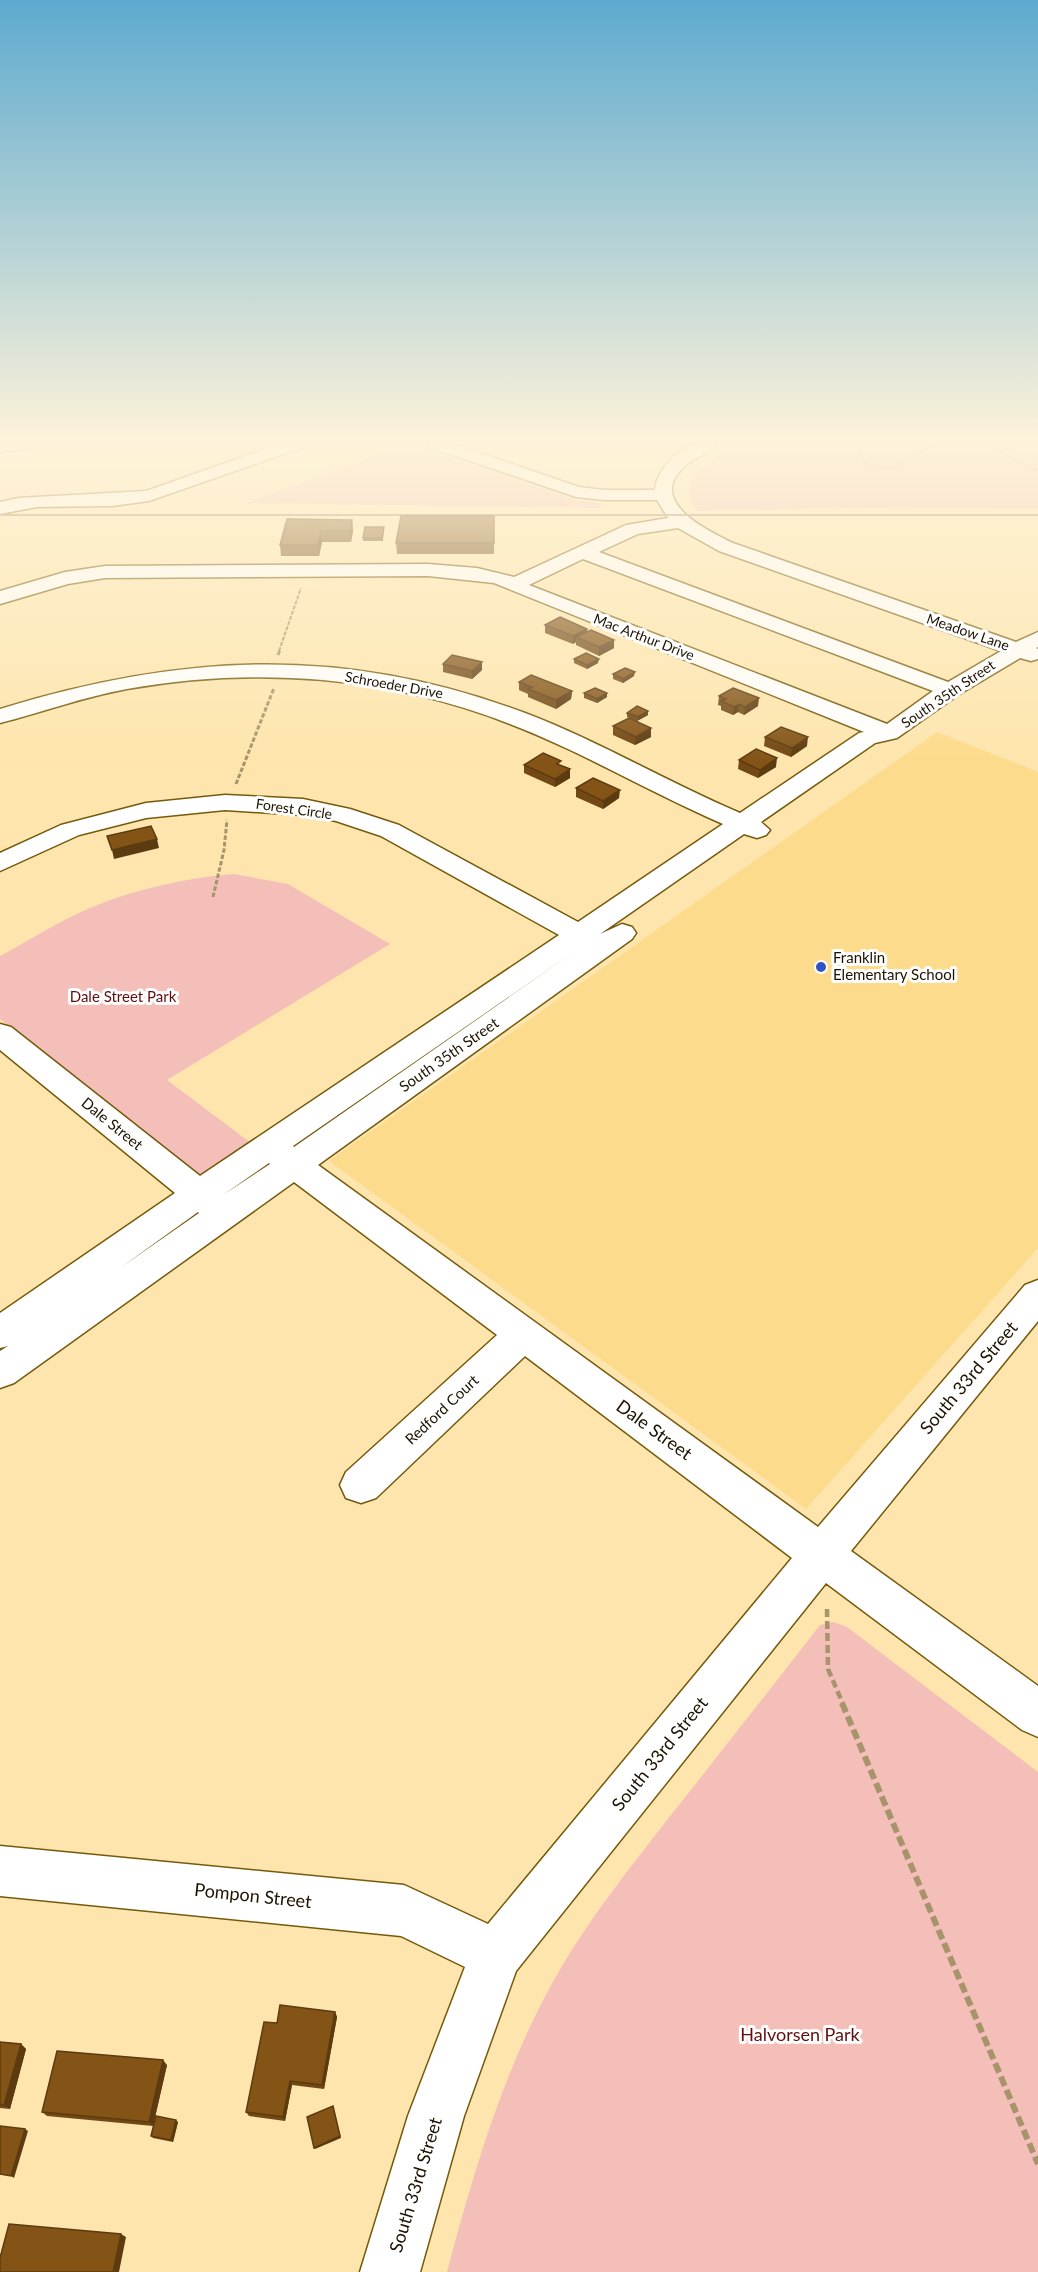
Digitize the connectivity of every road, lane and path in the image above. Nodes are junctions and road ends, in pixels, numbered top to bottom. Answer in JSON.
{"nodes":[{"id":1,"x":589,"y":549,"type":"edge"},
{"id":2,"x":732,"y":549,"type":"edge"},
{"id":3,"x":582,"y":552,"type":"junction"},
{"id":4,"x":304,"y":579,"type":"dead end"},
{"id":5,"x":514,"y":584,"type":"junction"},
{"id":6,"x":0,"y":598,"type":"edge"},
{"id":7,"x":1038,"y":638,"type":"edge"},
{"id":8,"x":1028,"y":652,"type":"edge"},
{"id":9,"x":274,"y":663,"type":"dead end"},
{"id":10,"x":950,"y":690,"type":"junction"},
{"id":11,"x":0,"y":716,"type":"edge"},
{"id":12,"x":889,"y":733,"type":"junction"},
{"id":13,"x":753,"y":828,"type":"junction"},
{"id":14,"x":0,"y":863,"type":"edge"},
{"id":15,"x":591,"y":941,"type":"junction"},
{"id":16,"x":0,"y":1034,"type":"edge"},
{"id":17,"x":281,"y":1155,"type":"junction"},
{"id":18,"x":211,"y":1204,"type":"junction"},
{"id":19,"x":1038,"y":1295,"type":"edge"},
{"id":20,"x":0,"y":1333,"type":"edge"},
{"id":21,"x":523,"y":1335,"type":"junction"},
{"id":22,"x":0,"y":1372,"type":"edge"},
{"id":23,"x":361,"y":1485,"type":"dead end"},
{"id":24,"x":823,"y":1553,"type":"junction"},
{"id":25,"x":827,"y":1609,"type":"dead end"},
{"id":26,"x":1038,"y":1714,"type":"edge"},
{"id":27,"x":0,"y":1871,"type":"edge"},
{"id":28,"x":496,"y":1955,"type":"junction"},
{"id":29,"x":1038,"y":2164,"type":"edge"},
{"id":30,"x":390,"y":2272,"type":"edge"}],
"edges":[{"from":1,"to":3,"type":"street"},
{"from":2,"to":8,"type":"street","name":"Meadow Lane"},
{"from":3,"to":5,"type":"street"},
{"from":3,"to":10,"type":"street"},
{"from":4,"to":9,"type":"path"},
{"from":5,"to":6,"type":"street","name":"Mac Arthur Drive"},
{"from":5,"to":12,"type":"street","name":"Mac Arthur Drive"},
{"from":7,"to":8,"type":"street","name":"South 35th Street"},
{"from":8,"to":10,"type":"street","name":"South 35th Street"},
{"from":10,"to":12,"type":"street","name":"South 35th Street"},
{"from":11,"to":13,"type":"street","name":"Schroeder Drive"},
{"from":12,"to":13,"type":"street","name":"South 35th Street"},
{"from":13,"to":15,"type":"street","name":"South 35th Street"},
{"from":14,"to":15,"type":"street","name":"Forest Circle"},
{"from":15,"to":17,"type":"street","name":"South 35th Street"},
{"from":16,"to":18,"type":"street","name":"Dale Street"},
{"from":17,"to":18,"type":"street","name":"South 35th Street"},
{"from":17,"to":21,"type":"street","name":"Dale Street"},
{"from":18,"to":20,"type":"street","name":"South 35th Street"},
{"from":18,"to":22,"type":"street","name":"South 35th Street"},
{"from":19,"to":24,"type":"street","name":"South 33rd Street"},
{"from":21,"to":23,"type":"street","name":"Redford Court"},
{"from":21,"to":24,"type":"street","name":"Dale Street"},
{"from":24,"to":26,"type":"street","name":"Dale Street"},
{"from":24,"to":28,"type":"street","name":"South 33rd Street"},
{"from":25,"to":29,"type":"path"},
{"from":27,"to":28,"type":"street","name":"Pompon Street"},
{"from":28,"to":30,"type":"street","name":"South 33rd Street"}]}
